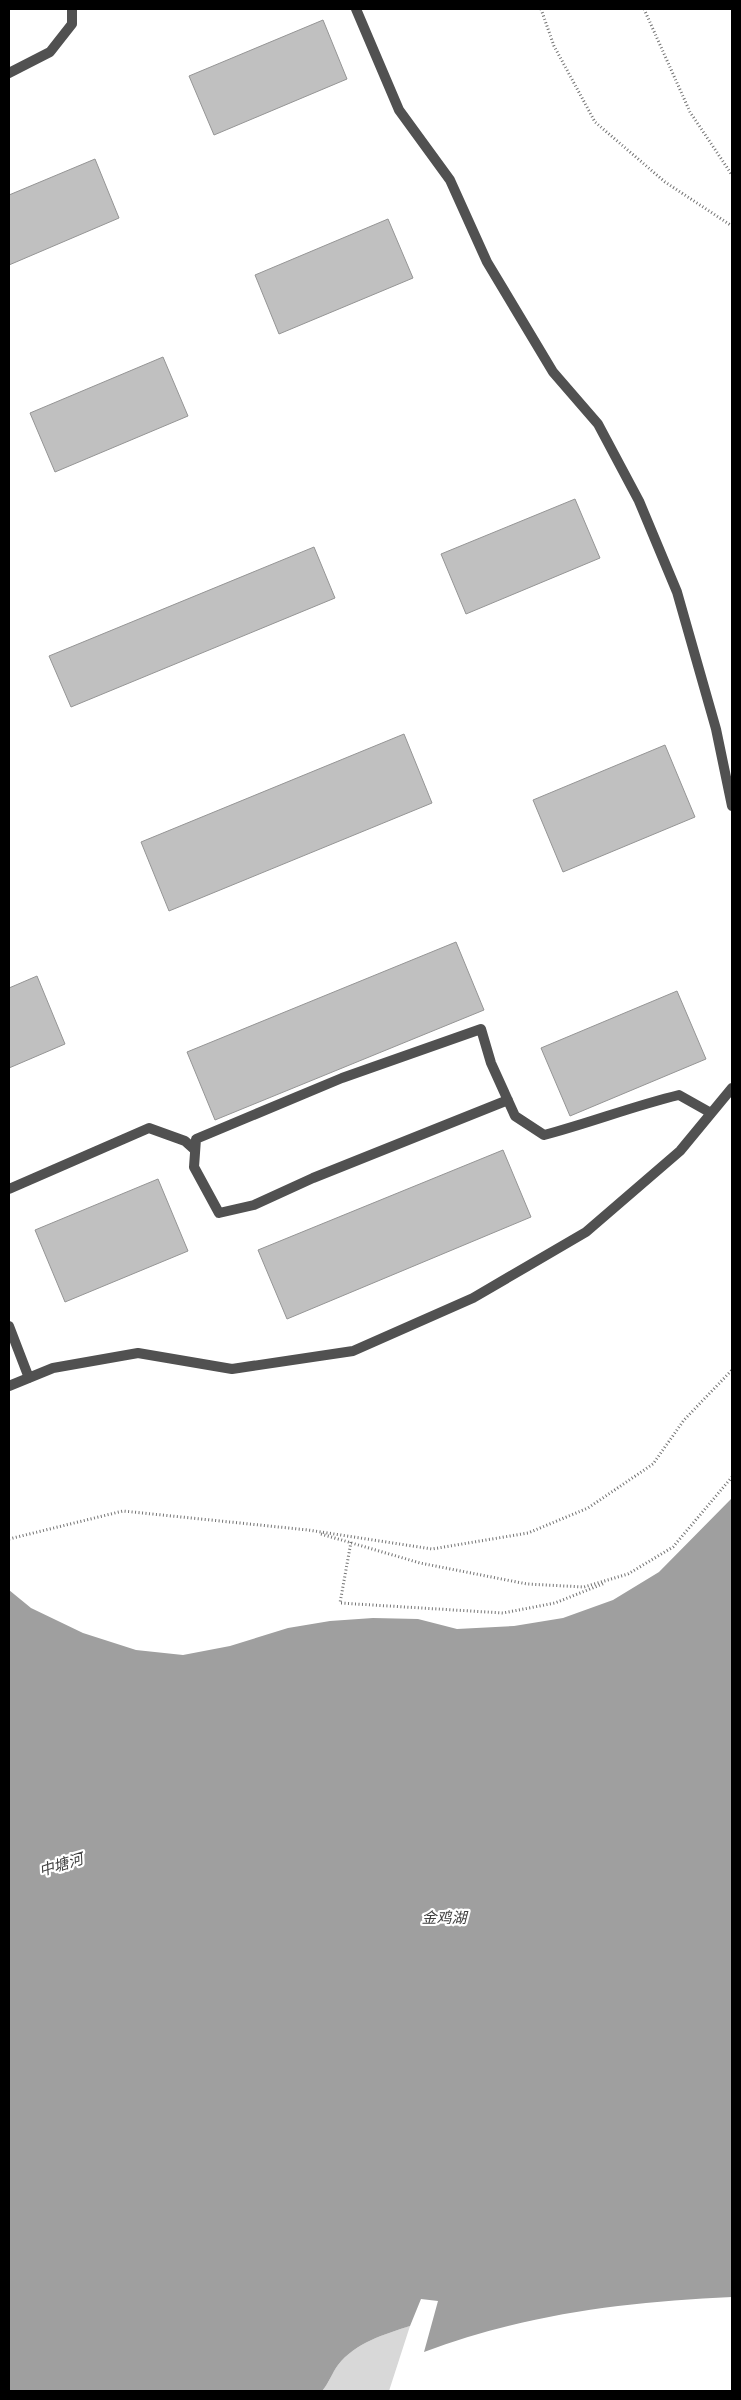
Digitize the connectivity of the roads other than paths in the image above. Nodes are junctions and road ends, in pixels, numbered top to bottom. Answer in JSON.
{"nodes":[{"id":1,"x":72,"y":9,"type":"edge"},
{"id":2,"x":356,"y":9,"type":"edge"},
{"id":3,"x":9,"y":73,"type":"edge"},
{"id":4,"x":732,"y":806,"type":"edge"},
{"id":5,"x":732,"y":1088,"type":"edge"},
{"id":6,"x":508,"y":1100,"type":"junction"},
{"id":7,"x":711,"y":1113,"type":"junction"},
{"id":8,"x":195,"y":1150,"type":"junction"},
{"id":9,"x":9,"y":1189,"type":"edge"},
{"id":10,"x":9,"y":1326,"type":"edge"},
{"id":11,"x":29,"y":1378,"type":"junction"},
{"id":12,"x":9,"y":1386,"type":"edge"}],
"edges":[{"from":1,"to":3,"type":"street"},
{"from":2,"to":4,"type":"street"},
{"from":5,"to":7,"type":"street"},
{"from":6,"to":7,"type":"street"},
{"from":6,"to":8,"type":"street"},
{"from":6,"to":8,"type":"street"},
{"from":7,"to":11,"type":"street"},
{"from":8,"to":9,"type":"street"},
{"from":10,"to":11,"type":"street"},
{"from":11,"to":12,"type":"street"}]}
